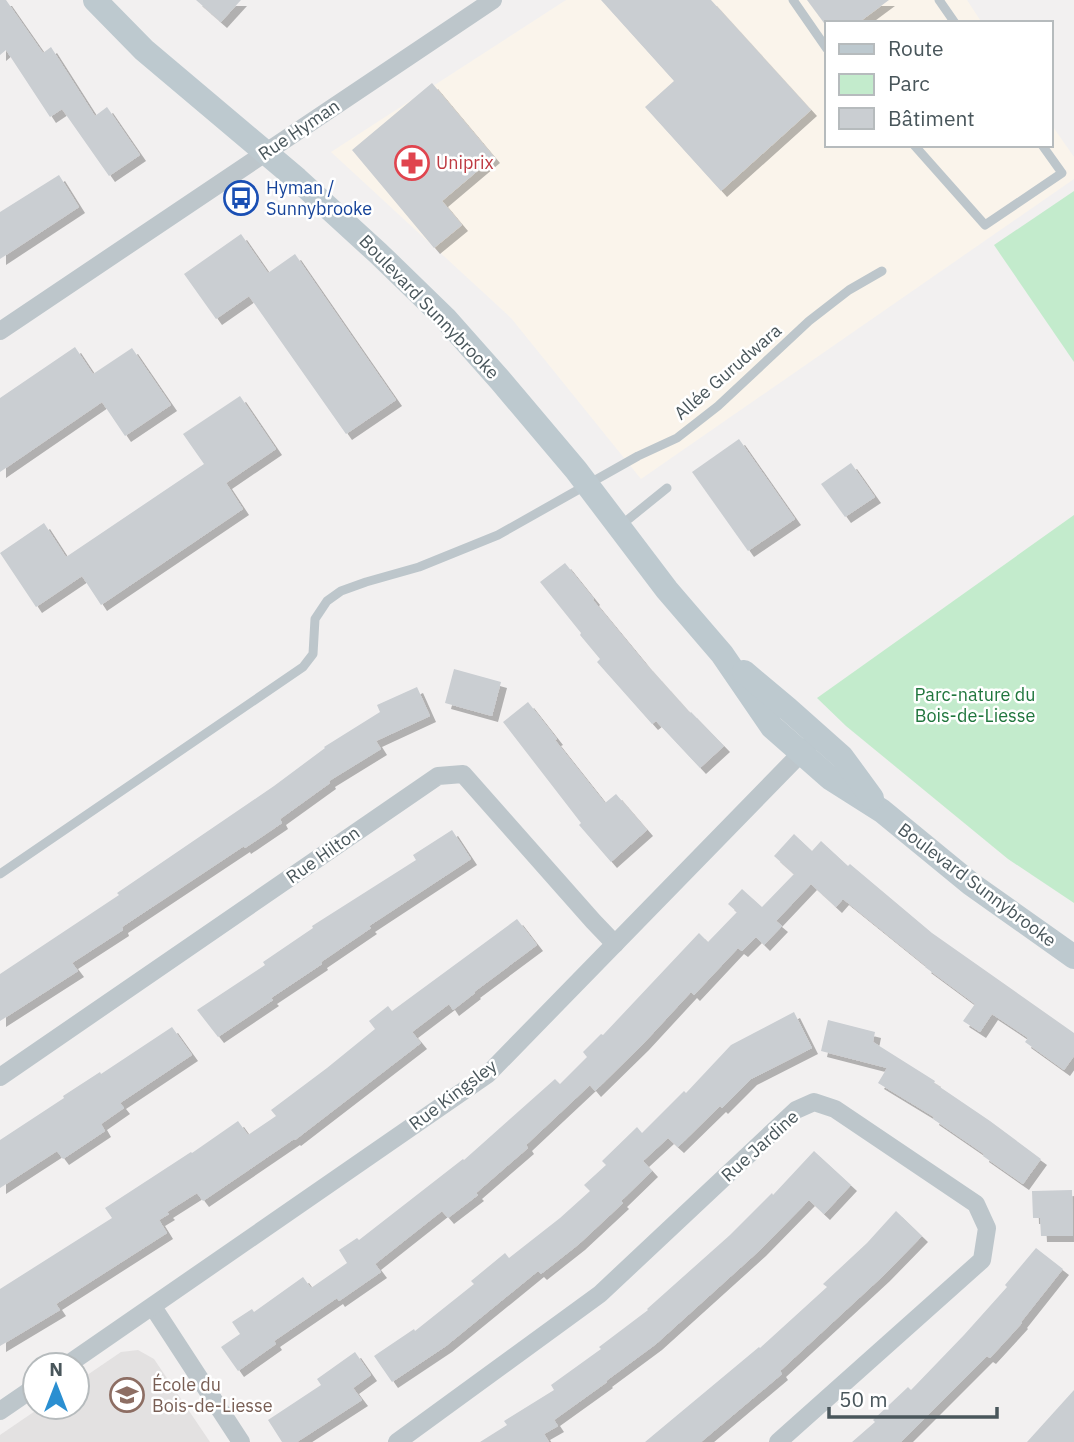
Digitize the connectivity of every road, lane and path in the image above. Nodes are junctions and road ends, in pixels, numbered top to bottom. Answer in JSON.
{"nodes":[{"id":1,"x":95,"y":0,"type":"edge"},
{"id":2,"x":493,"y":0,"type":"edge"},
{"id":3,"x":793,"y":0,"type":"edge"},
{"id":4,"x":939,"y":0,"type":"edge"},
{"id":5,"x":954,"y":21,"type":"edge"},
{"id":6,"x":825,"y":46,"type":"edge"},
{"id":7,"x":916,"y":147,"type":"edge"},
{"id":8,"x":1043,"y":147,"type":"edge"},
{"id":9,"x":265,"y":153,"type":"junction"},
{"id":10,"x":882,"y":271,"type":"dead end"},
{"id":11,"x":0,"y":331,"type":"edge"},
{"id":12,"x":587,"y":485,"type":"junction"},
{"id":13,"x":667,"y":488,"type":"dead end"},
{"id":14,"x":618,"y":527,"type":"junction"},
{"id":15,"x":809,"y":744,"type":"junction"},
{"id":16,"x":0,"y":874,"type":"edge"},
{"id":17,"x":615,"y":944,"type":"junction"},
{"id":18,"x":1074,"y":957,"type":"edge"},
{"id":19,"x":0,"y":1077,"type":"edge"},
{"id":20,"x":153,"y":1307,"type":"junction"},
{"id":21,"x":88,"y":1351,"type":"edge"},
{"id":22,"x":21,"y":1397,"type":"edge"},
{"id":23,"x":0,"y":1412,"type":"edge"},
{"id":24,"x":241,"y":1442,"type":"edge"},
{"id":25,"x":397,"y":1442,"type":"edge"},
{"id":26,"x":778,"y":1442,"type":"edge"}],
"edges":[{"from":1,"to":9,"type":"street","name":"Boulevard Sunnybrooke"},
{"from":2,"to":9,"type":"street","name":"Rue Hyman"},
{"from":3,"to":6,"type":"lane"},
{"from":4,"to":5,"type":"lane"},
{"from":7,"to":8,"type":"lane"},
{"from":9,"to":11,"type":"street","name":"Rue Hyman"},
{"from":9,"to":12,"type":"street","name":"Boulevard Sunnybrooke"},
{"from":10,"to":12,"type":"lane","name":"Allée Gurudwara"},
{"from":12,"to":14,"type":"street","name":"Boulevard Sunnybrooke"},
{"from":12,"to":16,"type":"lane","name":"Allée Gurudwara"},
{"from":13,"to":14,"type":"lane"},
{"from":14,"to":15,"type":"street","name":"Boulevard Sunnybrooke"},
{"from":15,"to":17,"type":"street","name":"Rue Kingsley"},
{"from":15,"to":18,"type":"street","name":"Boulevard Sunnybrooke"},
{"from":17,"to":19,"type":"street","name":"Rue Hilton"},
{"from":17,"to":20,"type":"street","name":"Rue Kingsley"},
{"from":20,"to":21,"type":"street","name":"Rue Kingsley"},
{"from":20,"to":24,"type":"street"},
{"from":22,"to":23,"type":"street"},
{"from":25,"to":26,"type":"street","name":"Rue Jardine"}]}
